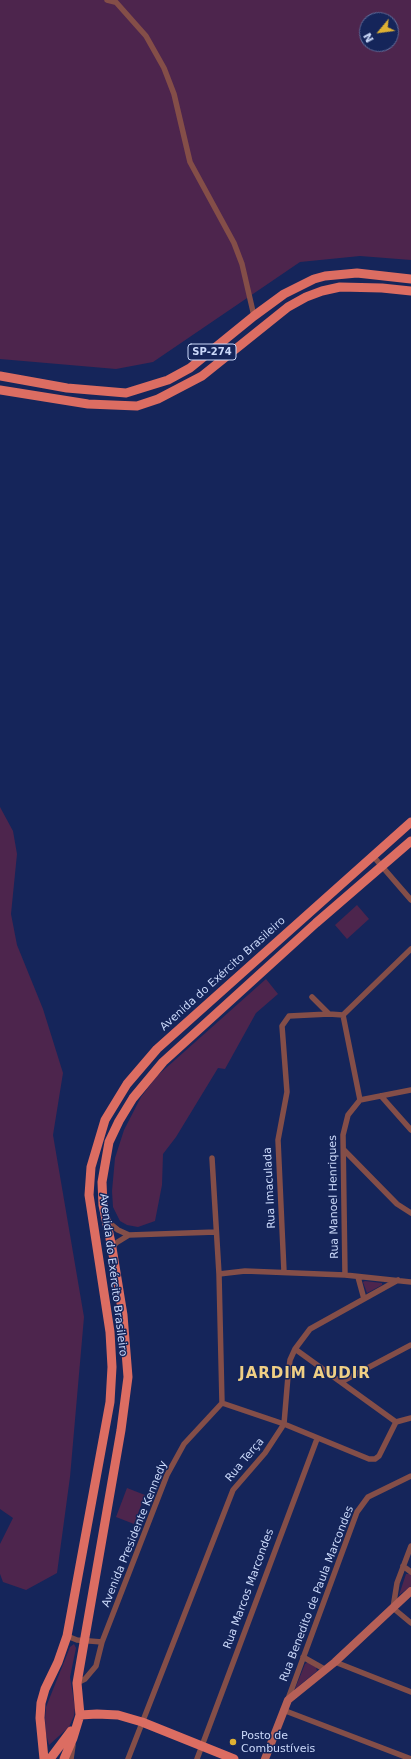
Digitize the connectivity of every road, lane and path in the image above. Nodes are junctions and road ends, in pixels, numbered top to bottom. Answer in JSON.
{"nodes":[{"id":1,"x":107,"y":0,"type":"edge"},
{"id":2,"x":114,"y":1,"type":"edge"},
{"id":3,"x":411,"y":279,"type":"edge"},
{"id":4,"x":411,"y":291,"type":"edge"},
{"id":5,"x":254,"y":316,"type":"junction"},
{"id":6,"x":0,"y":376,"type":"edge"},
{"id":7,"x":0,"y":390,"type":"edge"},
{"id":8,"x":411,"y":822,"type":"edge"},
{"id":9,"x":411,"y":841,"type":"edge"},
{"id":10,"x":373,"y":856,"type":"junction"},
{"id":11,"x":382,"y":867,"type":"junction"},
{"id":12,"x":411,"y":900,"type":"edge"},
{"id":13,"x":411,"y":948,"type":"edge"},
{"id":14,"x":312,"y":997,"type":"dead end"},
{"id":15,"x":329,"y":1014,"type":"junction"},
{"id":16,"x":343,"y":1015,"type":"junction"},
{"id":17,"x":411,"y":1090,"type":"edge"},
{"id":18,"x":381,"y":1096,"type":"junction"},
{"id":19,"x":360,"y":1100,"type":"junction"},
{"id":20,"x":411,"y":1130,"type":"edge"},
{"id":21,"x":344,"y":1150,"type":"junction"},
{"id":22,"x":212,"y":1158,"type":"dead end"},
{"id":23,"x":89,"y":1195,"type":"junction"},
{"id":24,"x":103,"y":1206,"type":"junction"},
{"id":25,"x":411,"y":1213,"type":"edge"},
{"id":26,"x":108,"y":1222,"type":"junction"},
{"id":27,"x":216,"y":1232,"type":"junction"},
{"id":28,"x":129,"y":1235,"type":"junction"},
{"id":29,"x":112,"y":1248,"type":"junction"},
{"id":30,"x":284,"y":1272,"type":"junction"},
{"id":31,"x":219,"y":1274,"type":"junction"},
{"id":32,"x":345,"y":1275,"type":"junction"},
{"id":33,"x":358,"y":1276,"type":"junction"},
{"id":34,"x":398,"y":1280,"type":"junction"},
{"id":35,"x":411,"y":1282,"type":"edge"},
{"id":36,"x":364,"y":1298,"type":"junction"},
{"id":37,"x":411,"y":1345,"type":"edge"},
{"id":38,"x":295,"y":1349,"type":"junction"},
{"id":39,"x":341,"y":1382,"type":"junction"},
{"id":40,"x":222,"y":1403,"type":"junction"},
{"id":41,"x":411,"y":1418,"type":"edge"},
{"id":42,"x":396,"y":1422,"type":"junction"},
{"id":43,"x":284,"y":1424,"type":"junction"},
{"id":44,"x":317,"y":1439,"type":"junction"},
{"id":45,"x":411,"y":1476,"type":"edge"},
{"id":46,"x":411,"y":1546,"type":"edge"},
{"id":47,"x":403,"y":1566,"type":"junction"},
{"id":48,"x":411,"y":1572,"type":"edge"},
{"id":49,"x":411,"y":1591,"type":"edge"},
{"id":50,"x":393,"y":1608,"type":"junction"},
{"id":51,"x":411,"y":1623,"type":"edge"},
{"id":52,"x":67,"y":1636,"type":"junction"},
{"id":53,"x":83,"y":1640,"type":"junction"},
{"id":54,"x":102,"y":1642,"type":"junction"},
{"id":55,"x":303,"y":1657,"type":"junction"},
{"id":56,"x":335,"y":1662,"type":"junction"},
{"id":57,"x":326,"y":1670,"type":"junction"},
{"id":58,"x":77,"y":1683,"type":"junction"},
{"id":59,"x":411,"y":1692,"type":"edge"},
{"id":60,"x":288,"y":1700,"type":"junction"},
{"id":61,"x":283,"y":1710,"type":"junction"},
{"id":62,"x":80,"y":1716,"type":"junction"},
{"id":63,"x":142,"y":1722,"type":"junction"},
{"id":64,"x":73,"y":1738,"type":"junction"},
{"id":65,"x":201,"y":1747,"type":"junction"},
{"id":66,"x":44,"y":1759,"type":"edge"},
{"id":67,"x":50,"y":1759,"type":"edge"},
{"id":68,"x":64,"y":1759,"type":"edge"},
{"id":69,"x":71,"y":1759,"type":"edge"},
{"id":70,"x":128,"y":1759,"type":"edge"},
{"id":71,"x":197,"y":1759,"type":"edge"},
{"id":72,"x":234,"y":1759,"type":"edge"},
{"id":73,"x":264,"y":1759,"type":"edge"},
{"id":74,"x":411,"y":1759,"type":"edge"}],
"edges":[{"from":1,"to":2,"type":"street"},
{"from":2,"to":5,"type":"street"},
{"from":3,"to":5,"type":"main road","number":"SP-274"},
{"from":4,"to":7,"type":"main road","number":"SP-274"},
{"from":5,"to":6,"type":"main road","number":"SP-274"},
{"from":8,"to":10,"type":"main road","name":"Avenida do Exército Brasileiro"},
{"from":9,"to":11,"type":"main road","name":"Avenida do Exército Brasileiro"},
{"from":10,"to":11,"type":"street"},
{"from":10,"to":23,"type":"main road","name":"Avenida do Exército Brasileiro"},
{"from":11,"to":12,"type":"street"},
{"from":11,"to":24,"type":"main road","name":"Avenida do Exército Brasileiro"},
{"from":13,"to":16,"type":"street"},
{"from":14,"to":15,"type":"street"},
{"from":15,"to":16,"type":"street","name":"Rua Imaculada"},
{"from":15,"to":30,"type":"street","name":"Rua Imaculada"},
{"from":16,"to":19,"type":"street"},
{"from":17,"to":18,"type":"street"},
{"from":18,"to":19,"type":"street"},
{"from":18,"to":20,"type":"street"},
{"from":19,"to":21,"type":"street","name":"Rua Manoel Henriques"},
{"from":21,"to":25,"type":"street"},
{"from":21,"to":32,"type":"street","name":"Rua Manoel Henriques"},
{"from":22,"to":27,"type":"street"},
{"from":23,"to":24,"type":"main road"},
{"from":23,"to":52,"type":"main road","name":"Avenida do Exército Brasileiro"},
{"from":24,"to":26,"type":"main road","name":"Avenida do Exército Brasileiro"},
{"from":26,"to":28,"type":"street"},
{"from":26,"to":29,"type":"main road","name":"Avenida do Exército Brasileiro"},
{"from":27,"to":28,"type":"street"},
{"from":27,"to":31,"type":"street"},
{"from":28,"to":29,"type":"street"},
{"from":29,"to":53,"type":"main road","name":"Avenida do Exército Brasileiro"},
{"from":30,"to":31,"type":"street"},
{"from":30,"to":32,"type":"street"},
{"from":31,"to":40,"type":"street"},
{"from":32,"to":33,"type":"street"},
{"from":33,"to":34,"type":"street"},
{"from":33,"to":36,"type":"street"},
{"from":34,"to":35,"type":"street"},
{"from":34,"to":36,"type":"street","name":"Rua Terça"},
{"from":36,"to":38,"type":"street","name":"Rua Terça"},
{"from":37,"to":39,"type":"street"},
{"from":38,"to":39,"type":"street"},
{"from":38,"to":43,"type":"street","name":"Rua Terça"},
{"from":39,"to":42,"type":"street"},
{"from":40,"to":43,"type":"street"},
{"from":40,"to":54,"type":"street","name":"Avenida Presidente Kennedy"},
{"from":41,"to":42,"type":"street"},
{"from":42,"to":44,"type":"street"},
{"from":43,"to":44,"type":"street"},
{"from":43,"to":63,"type":"street","name":"Rua Terça"},
{"from":44,"to":65,"type":"street","name":"Rua Marcos Marcondes"},
{"from":45,"to":55,"type":"street","name":"Rua Benedito de Paula Marcondes"},
{"from":46,"to":47,"type":"street"},
{"from":47,"to":48,"type":"street"},
{"from":47,"to":50,"type":"street"},
{"from":49,"to":50,"type":"main road"},
{"from":50,"to":51,"type":"street"},
{"from":50,"to":56,"type":"main road"},
{"from":52,"to":53,"type":"street"},
{"from":52,"to":66,"type":"main road","name":"Avenida do Exército Brasileiro"},
{"from":53,"to":54,"type":"street"},
{"from":53,"to":58,"type":"main road","name":"Avenida do Exército Brasileiro"},
{"from":54,"to":58,"type":"street","name":"Avenida Presidente Kennedy"},
{"from":55,"to":57,"type":"street"},
{"from":55,"to":60,"type":"street","name":"Rua Benedito de Paula Marcondes"},
{"from":56,"to":57,"type":"main road"},
{"from":56,"to":59,"type":"street"},
{"from":57,"to":60,"type":"main road"},
{"from":58,"to":62,"type":"main road","name":"Avenida do Exército Brasileiro"},
{"from":60,"to":61,"type":"main road"},
{"from":61,"to":73,"type":"main road"},
{"from":61,"to":74,"type":"street"},
{"from":62,"to":63,"type":"main road"},
{"from":62,"to":64,"type":"main road","name":"Avenida do Exército Brasileiro"},
{"from":62,"to":67,"type":"main road"},
{"from":63,"to":65,"type":"main road"},
{"from":63,"to":70,"type":"street","name":"Rua Terça"},
{"from":64,"to":68,"type":"main road","name":"Avenida do Exército Brasileiro"},
{"from":64,"to":69,"type":"street"},
{"from":65,"to":71,"type":"street","name":"Rua Marcos Marcondes"},
{"from":65,"to":72,"type":"main road"}]}
